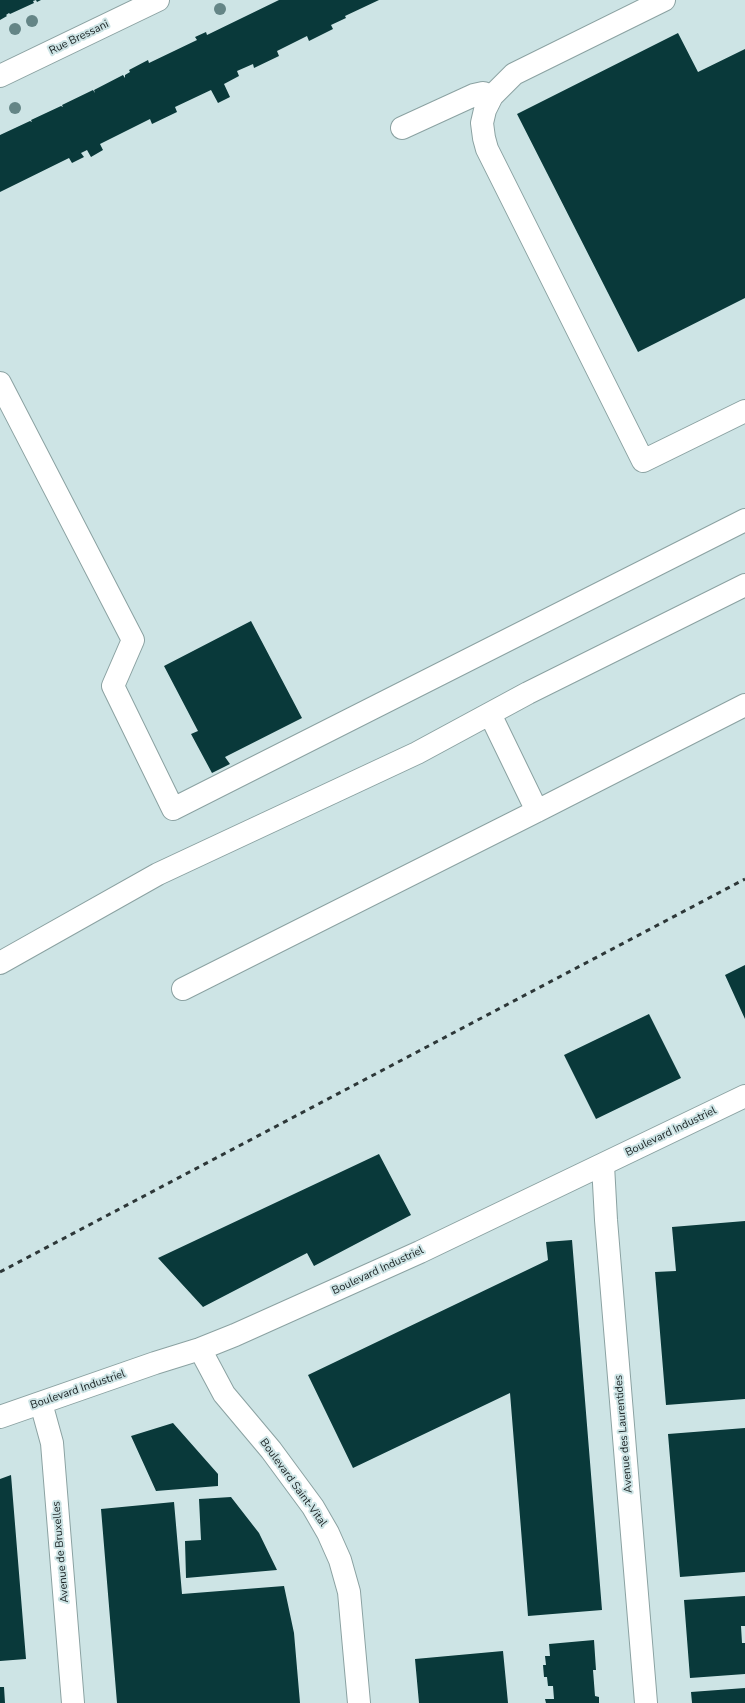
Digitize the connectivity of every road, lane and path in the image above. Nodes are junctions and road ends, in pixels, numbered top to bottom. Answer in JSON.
{"nodes":[{"id":1,"x":158,"y":0,"type":"edge"},
{"id":2,"x":664,"y":0,"type":"edge"},
{"id":3,"x":0,"y":76,"type":"edge"},
{"id":4,"x":492,"y":96,"type":"junction"},
{"id":5,"x":402,"y":128,"type":"dead end"},
{"id":6,"x":0,"y":383,"type":"edge"},
{"id":7,"x":745,"y":411,"type":"edge"},
{"id":8,"x":745,"y":520,"type":"edge"},
{"id":9,"x":745,"y":584,"type":"edge"},
{"id":10,"x":745,"y":705,"type":"edge"},
{"id":11,"x":490,"y":714,"type":"junction"},
{"id":12,"x":537,"y":811,"type":"junction"},
{"id":13,"x":0,"y":963,"type":"edge"},
{"id":14,"x":182,"y":989,"type":"dead end"},
{"id":15,"x":745,"y":1096,"type":"edge"},
{"id":16,"x":603,"y":1165,"type":"junction"},
{"id":17,"x":200,"y":1349,"type":"junction"},
{"id":18,"x":41,"y":1403,"type":"junction"},
{"id":19,"x":0,"y":1417,"type":"edge"},
{"id":20,"x":73,"y":1703,"type":"edge"},
{"id":21,"x":359,"y":1703,"type":"edge"},
{"id":22,"x":646,"y":1703,"type":"edge"}],
"edges":[{"from":1,"to":3,"type":"street","name":"Rue Bressani"},
{"from":2,"to":4,"type":"street"},
{"from":4,"to":5,"type":"street"},
{"from":4,"to":7,"type":"street"},
{"from":6,"to":8,"type":"street"},
{"from":9,"to":11,"type":"street"},
{"from":10,"to":12,"type":"street"},
{"from":11,"to":12,"type":"street"},
{"from":11,"to":13,"type":"street"},
{"from":12,"to":14,"type":"street"},
{"from":15,"to":16,"type":"street","name":"Boulevard Industriel"},
{"from":16,"to":17,"type":"street","name":"Boulevard Industriel"},
{"from":16,"to":22,"type":"street","name":"Avenue des Laurentides"},
{"from":17,"to":18,"type":"street","name":"Boulevard Industriel"},
{"from":17,"to":21,"type":"street","name":"Boulevard Saint-Vital"},
{"from":18,"to":19,"type":"street","name":"Boulevard Industriel"},
{"from":18,"to":20,"type":"street","name":"Avenue de Bruxelles"}]}
